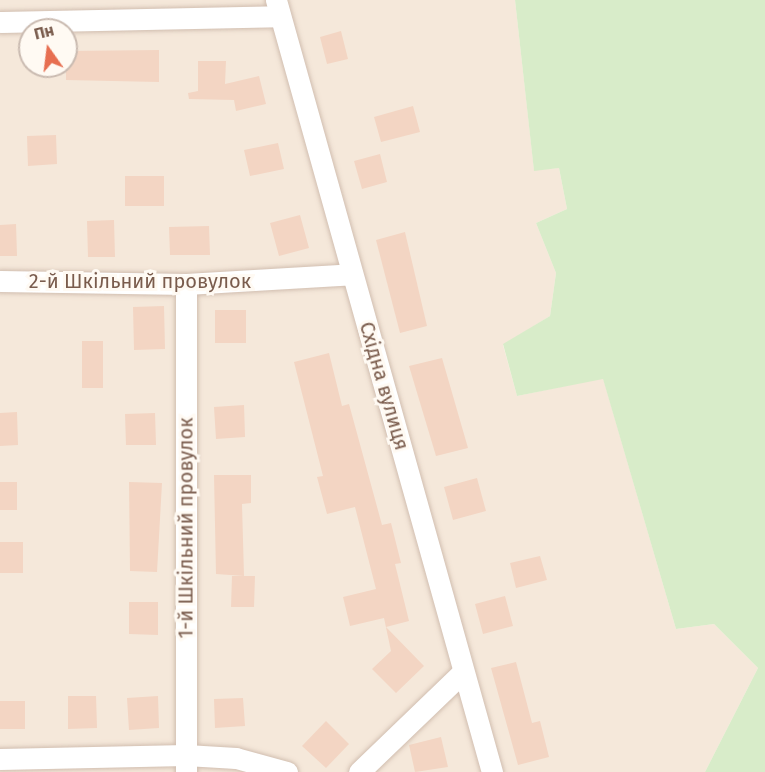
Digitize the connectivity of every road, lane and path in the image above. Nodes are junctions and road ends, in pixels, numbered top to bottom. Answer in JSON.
{"nodes":[{"id":1,"x":278,"y":8,"type":"edge"},
{"id":2,"x":0,"y":22,"type":"edge"},
{"id":3,"x":352,"y":274,"type":"junction"},
{"id":4,"x":0,"y":281,"type":"edge"},
{"id":5,"x":186,"y":284,"type":"junction"},
{"id":6,"x":464,"y":672,"type":"junction"},
{"id":7,"x":0,"y":759,"type":"edge"},
{"id":8,"x":186,"y":763,"type":"edge"},
{"id":9,"x":287,"y":772,"type":"edge"},
{"id":10,"x":359,"y":772,"type":"edge"},
{"id":11,"x":492,"y":772,"type":"edge"}],
"edges":[{"from":1,"to":2,"type":"street"},
{"from":1,"to":3,"type":"street","name":"Східна вулиця"},
{"from":3,"to":5,"type":"street","name":"2-й Шкільний провулок"},
{"from":3,"to":6,"type":"street","name":"Східна вулиця"},
{"from":4,"to":5,"type":"street","name":"2-й Шкільний провулок"},
{"from":5,"to":8,"type":"street","name":"1-й Шкільний провулок"},
{"from":6,"to":10,"type":"street"},
{"from":6,"to":11,"type":"street","name":"Східна вулиця"},
{"from":7,"to":8,"type":"street"},
{"from":8,"to":9,"type":"street"}]}
